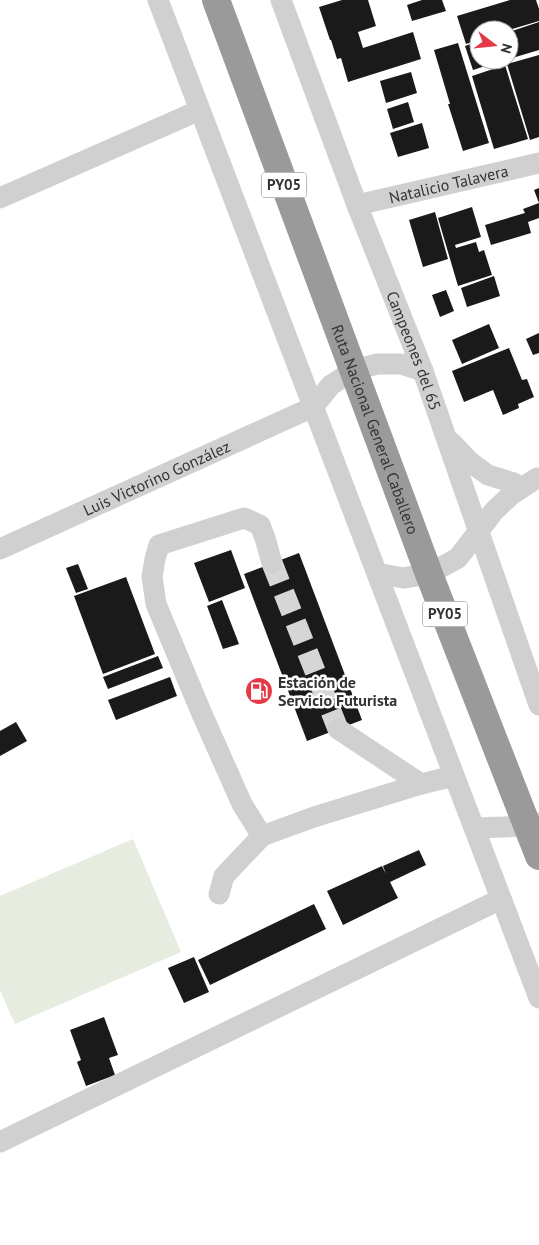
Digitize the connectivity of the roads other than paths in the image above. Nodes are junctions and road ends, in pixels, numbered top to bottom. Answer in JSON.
{"nodes":[{"id":1,"x":158,"y":0,"type":"edge"},
{"id":2,"x":216,"y":0,"type":"edge"},
{"id":3,"x":281,"y":0,"type":"edge"},
{"id":4,"x":200,"y":110,"type":"junction"},
{"id":5,"x":539,"y":163,"type":"edge"},
{"id":6,"x":0,"y":198,"type":"edge"},
{"id":7,"x":358,"y":206,"type":"junction"},
{"id":8,"x":354,"y":370,"type":"junction"},
{"id":9,"x":424,"y":371,"type":"junction"},
{"id":10,"x":314,"y":407,"type":"junction"},
{"id":11,"x":446,"y":436,"type":"junction"},
{"id":12,"x":538,"y":478,"type":"edge"},
{"id":13,"x":514,"y":483,"type":"junction"},
{"id":14,"x":466,"y":492,"type":"junction"},
{"id":15,"x":478,"y":532,"type":"junction"},
{"id":16,"x":0,"y":549,"type":"edge"},
{"id":17,"x":272,"y":563,"type":"tunnel mouth"},
{"id":18,"x":376,"y":573,"type":"junction"},
{"id":19,"x":429,"y":574,"type":"junction"},
{"id":20,"x":539,"y":705,"type":"edge"},
{"id":21,"x":338,"y":729,"type":"tunnel mouth"},
{"id":22,"x":454,"y":776,"type":"junction"},
{"id":23,"x":422,"y":784,"type":"junction"},
{"id":24,"x":533,"y":825,"type":"edge"},
{"id":25,"x":474,"y":828,"type":"junction"},
{"id":26,"x":262,"y":836,"type":"junction"},
{"id":27,"x":539,"y":856,"type":"edge"},
{"id":28,"x":219,"y":894,"type":"dead end"},
{"id":29,"x":501,"y":899,"type":"junction"},
{"id":30,"x":539,"y":998,"type":"edge"},
{"id":31,"x":0,"y":1142,"type":"edge"}],
"edges":[{"from":1,"to":4,"type":"street"},
{"from":2,"to":8,"type":"highway","name":"Ruta Nacional General Caballero","number":"PY05"},
{"from":3,"to":7,"type":"street","name":"Campeones del 65"},
{"from":4,"to":6,"type":"street"},
{"from":4,"to":10,"type":"street"},
{"from":5,"to":7,"type":"street","name":"Natalicio Talavera"},
{"from":7,"to":9,"type":"street","name":"Campeones del 65"},
{"from":8,"to":9,"type":"street"},
{"from":8,"to":10,"type":"street"},
{"from":8,"to":19,"type":"highway","name":"Ruta Nacional General Caballero","number":"PY05"},
{"from":9,"to":11,"type":"street","name":"Campeones del 65"},
{"from":10,"to":16,"type":"street","name":"Luis Victorino González"},
{"from":10,"to":18,"type":"street"},
{"from":11,"to":13,"type":"street"},
{"from":11,"to":14,"type":"street","name":"Campeones del 65"},
{"from":12,"to":13,"type":"street"},
{"from":12,"to":15,"type":"street"},
{"from":13,"to":14,"type":"street"},
{"from":14,"to":15,"type":"street","name":"Campeones del 65"},
{"from":15,"to":19,"type":"street"},
{"from":15,"to":20,"type":"street","name":"Campeones del 65"},
{"from":17,"to":26,"type":"street"},
{"from":18,"to":19,"type":"street"},
{"from":18,"to":22,"type":"street"},
{"from":19,"to":24,"type":"highway","name":"Ruta Nacional General Caballero","number":"PY05"},
{"from":21,"to":23,"type":"street"},
{"from":22,"to":23,"type":"street"},
{"from":22,"to":25,"type":"street"},
{"from":23,"to":26,"type":"street"},
{"from":24,"to":25,"type":"street"},
{"from":24,"to":27,"type":"highway","name":"Ruta Nacional General Caballero","number":"PY05"},
{"from":25,"to":29,"type":"street"},
{"from":26,"to":28,"type":"street"},
{"from":29,"to":30,"type":"street"},
{"from":29,"to":31,"type":"street"}]}
